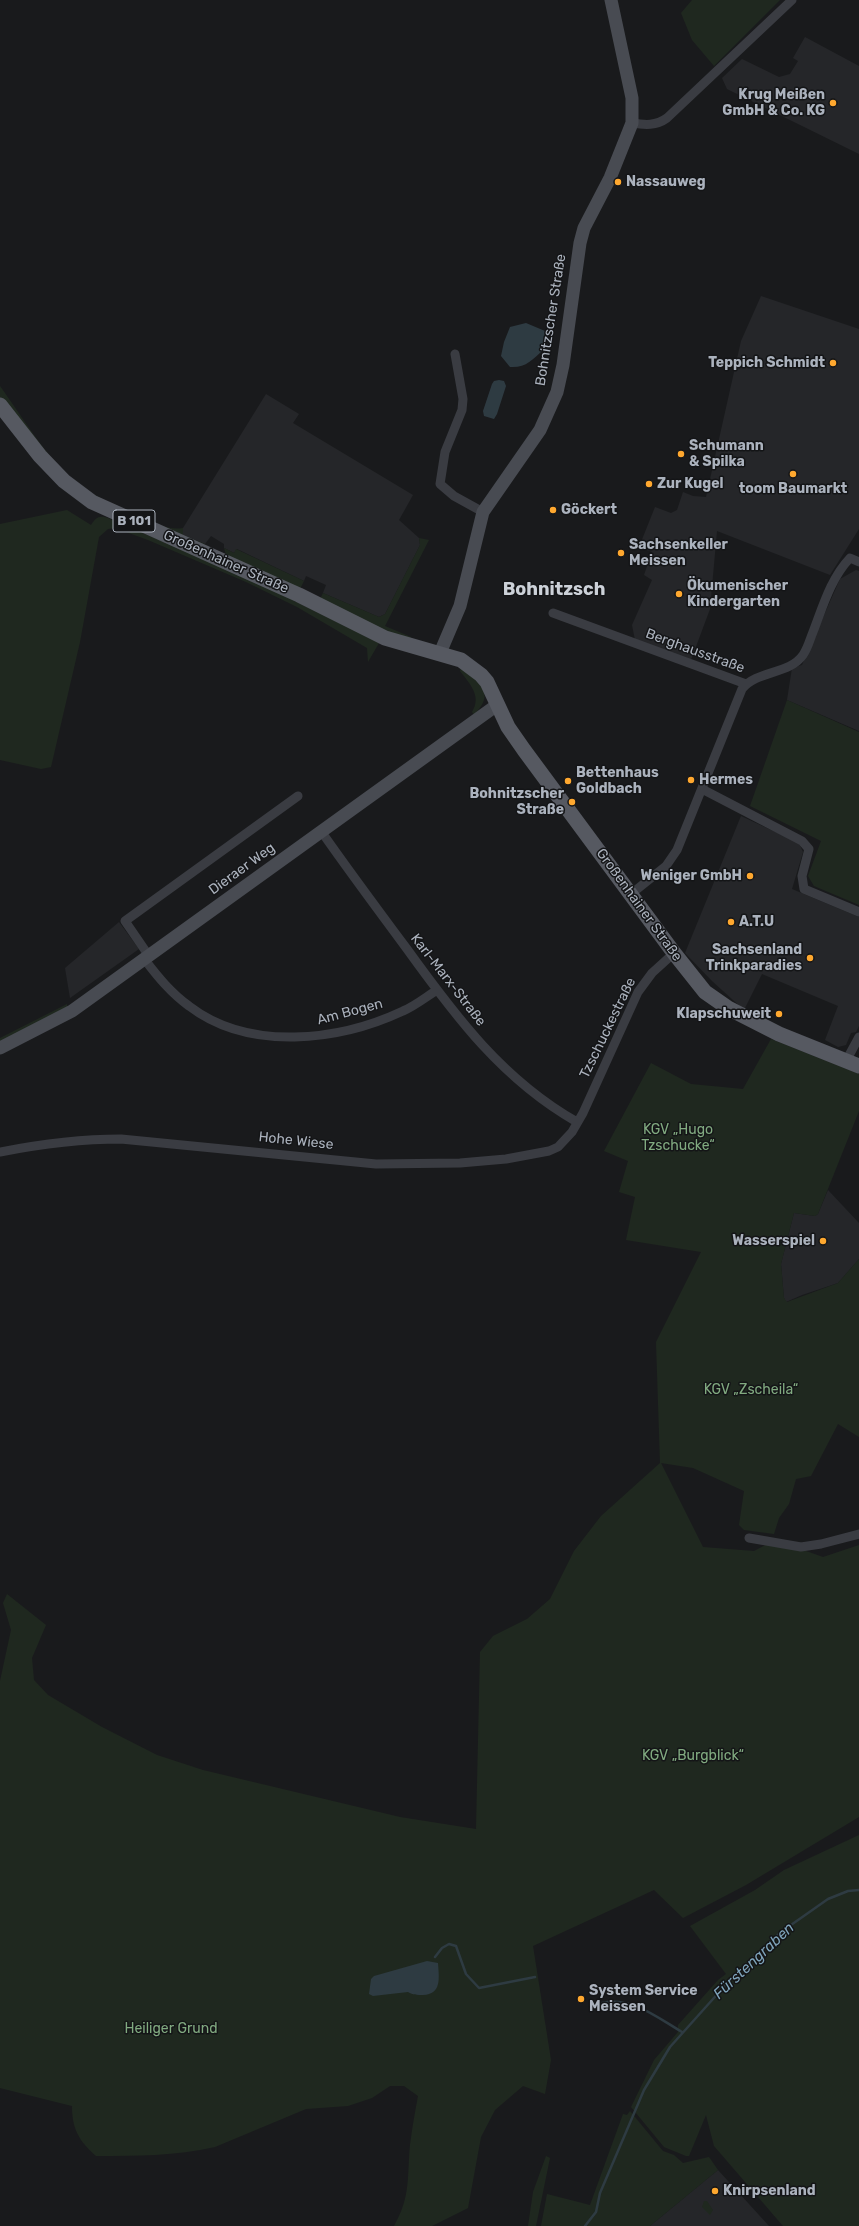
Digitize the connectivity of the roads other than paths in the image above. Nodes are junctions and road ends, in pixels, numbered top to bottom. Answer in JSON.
{"nodes":[{"id":1,"x":611,"y":0,"type":"edge"},
{"id":2,"x":792,"y":0,"type":"edge"},
{"id":3,"x":632,"y":123,"type":"junction"},
{"id":4,"x":455,"y":354,"type":"dead end"},
{"id":5,"x":0,"y":405,"type":"edge"},
{"id":6,"x":483,"y":512,"type":"junction"},
{"id":7,"x":859,"y":562,"type":"edge"},
{"id":8,"x":553,"y":613,"type":"dead end"},
{"id":9,"x":440,"y":652,"type":"junction"},
{"id":10,"x":746,"y":684,"type":"junction"},
{"id":11,"x":497,"y":705,"type":"junction"},
{"id":12,"x":702,"y":789,"type":"junction"},
{"id":13,"x":298,"y":796,"type":"dead end"},
{"id":14,"x":321,"y":832,"type":"junction"},
{"id":15,"x":631,"y":894,"type":"junction"},
{"id":16,"x":859,"y":912,"type":"edge"},
{"id":17,"x":674,"y":953,"type":"junction"},
{"id":18,"x":147,"y":958,"type":"junction"},
{"id":19,"x":437,"y":990,"type":"junction"},
{"id":20,"x":859,"y":1036,"type":"edge"},
{"id":21,"x":0,"y":1048,"type":"edge"},
{"id":22,"x":853,"y":1063,"type":"edge"},
{"id":23,"x":577,"y":1122,"type":"junction"},
{"id":24,"x":0,"y":1152,"type":"edge"},
{"id":25,"x":859,"y":1534,"type":"edge"},
{"id":26,"x":749,"y":1538,"type":"dead end"}],
"edges":[{"from":1,"to":3,"type":"main road"},
{"from":2,"to":3,"type":"street"},
{"from":3,"to":6,"type":"main road","name":"Bohnitzscher Straße"},
{"from":4,"to":6,"type":"street"},
{"from":5,"to":9,"type":"main road","name":"Großenhainer Straße","number":"B 101"},
{"from":6,"to":9,"type":"main road","name":"Bohnitzscher Straße"},
{"from":7,"to":10,"type":"street","name":"Berghausstraße"},
{"from":8,"to":10,"type":"street","name":"Berghausstraße"},
{"from":9,"to":11,"type":"main road","name":"Großenhainer Straße","number":"B 101"},
{"from":10,"to":12,"type":"street"},
{"from":11,"to":14,"type":"main road","name":"Dieraer Weg"},
{"from":11,"to":15,"type":"main road","name":"Großenhainer Straße","number":"B 101"},
{"from":12,"to":15,"type":"street"},
{"from":12,"to":16,"type":"street"},
{"from":13,"to":18,"type":"street","name":"Am Bogen"},
{"from":14,"to":18,"type":"main road","name":"Dieraer Weg"},
{"from":14,"to":19,"type":"street","name":"Karl-Marx-Straße"},
{"from":15,"to":17,"type":"main road","name":"Großenhainer Straße","number":"B 101"},
{"from":17,"to":22,"type":"main road","name":"Großenhainer Straße","number":"B 101"},
{"from":17,"to":23,"type":"street","name":"Tzschuckestraße"},
{"from":18,"to":19,"type":"street","name":"Am Bogen"},
{"from":18,"to":21,"type":"main road","name":"Dieraer Weg"},
{"from":19,"to":23,"type":"street","name":"Karl-Marx-Straße"},
{"from":20,"to":22,"type":"street"},
{"from":23,"to":24,"type":"street","name":"Hohe Wiese"},
{"from":25,"to":26,"type":"street"}]}
